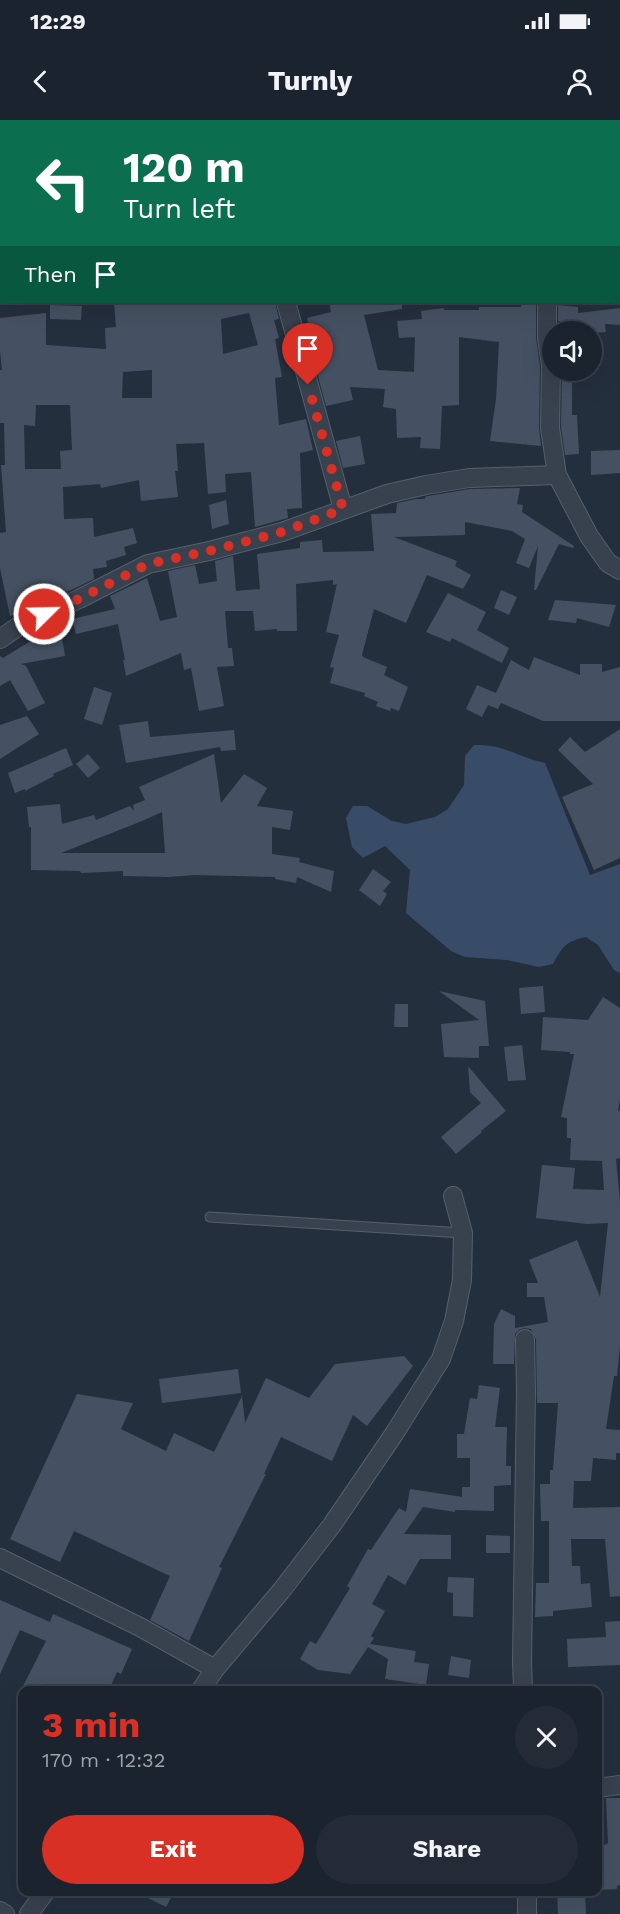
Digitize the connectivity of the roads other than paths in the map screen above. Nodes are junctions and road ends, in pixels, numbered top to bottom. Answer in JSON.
{"nodes":[{"id":1,"x":286,"y":303,"type":"edge"},
{"id":2,"x":547,"y":303,"type":"edge"},
{"id":3,"x":557,"y":475,"type":"junction"},
{"id":4,"x":343,"y":509,"type":"junction"},
{"id":5,"x":620,"y":570,"type":"edge"},
{"id":6,"x":0,"y":639,"type":"edge"},
{"id":7,"x":453,"y":1196,"type":"dead end"},
{"id":8,"x":210,"y":1216,"type":"dead end"},
{"id":9,"x":463,"y":1233,"type":"junction"},
{"id":10,"x":525,"y":1339,"type":"dead end"},
{"id":11,"x":0,"y":1558,"type":"edge"},
{"id":12,"x":215,"y":1670,"type":"junction"},
{"id":13,"x":204,"y":1686,"type":"edge"},
{"id":14,"x":523,"y":1686,"type":"edge"},
{"id":15,"x":620,"y":1785,"type":"edge"},
{"id":16,"x":602,"y":1787,"type":"edge"},
{"id":17,"x":42,"y":1896,"type":"edge"},
{"id":18,"x":527,"y":1896,"type":"edge"},
{"id":19,"x":0,"y":1911,"type":"edge"},
{"id":20,"x":5,"y":1914,"type":"edge"},
{"id":21,"x":29,"y":1914,"type":"edge"},
{"id":22,"x":527,"y":1914,"type":"edge"}],
"edges":[{"from":1,"to":4,"type":"street"},
{"from":2,"to":3,"type":"street"},
{"from":3,"to":4,"type":"street"},
{"from":3,"to":5,"type":"street"},
{"from":4,"to":6,"type":"street"},
{"from":7,"to":9,"type":"street"},
{"from":8,"to":9,"type":"lane"},
{"from":9,"to":12,"type":"street"},
{"from":10,"to":14,"type":"street"},
{"from":11,"to":12,"type":"street"},
{"from":12,"to":13,"type":"street"},
{"from":15,"to":16,"type":"street"},
{"from":17,"to":21,"type":"street"},
{"from":18,"to":22,"type":"street"},
{"from":19,"to":20,"type":"street"}]}
